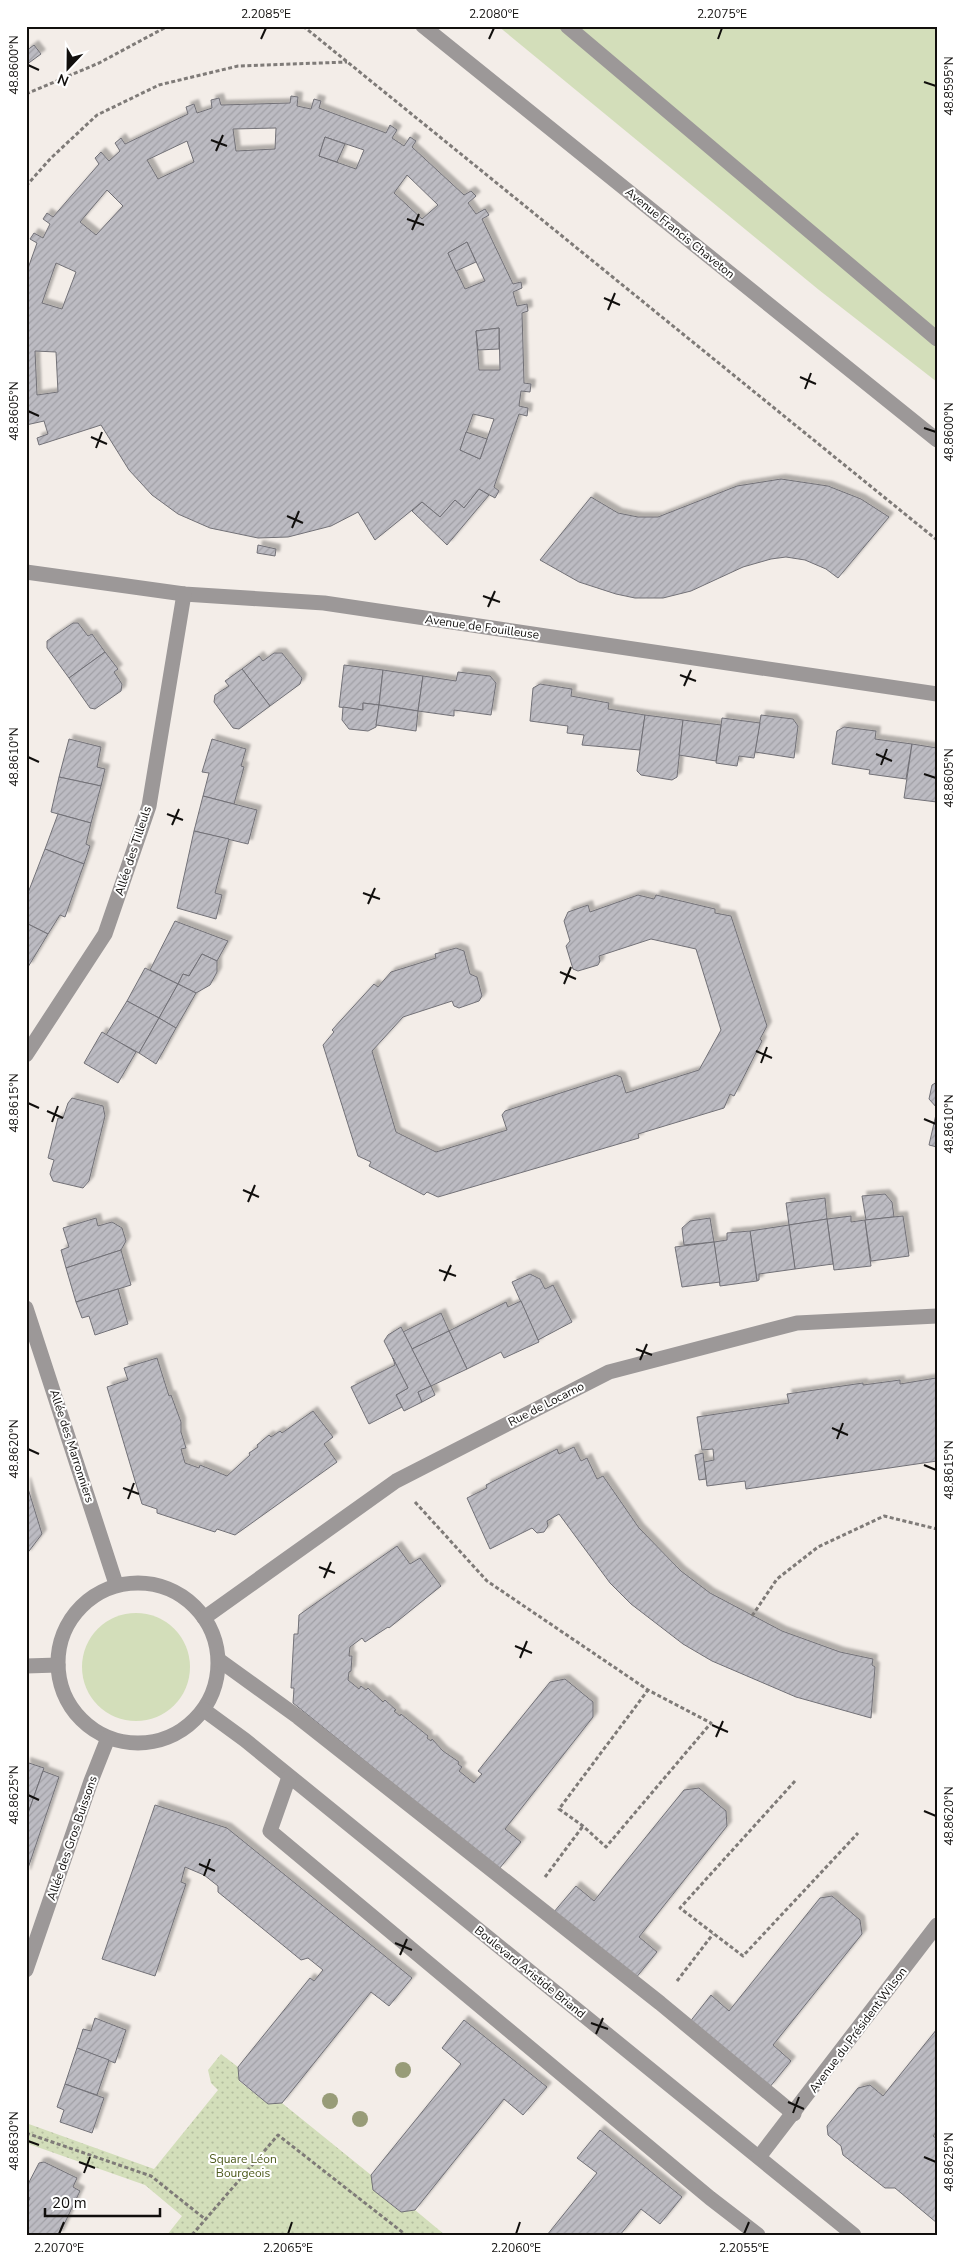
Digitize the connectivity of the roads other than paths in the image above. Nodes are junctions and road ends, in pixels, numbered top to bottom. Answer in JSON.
{"nodes":[{"id":1,"x":423,"y":26,"type":"edge"},
{"id":2,"x":567,"y":26,"type":"edge"},
{"id":3,"x":937,"y":339,"type":"edge"},
{"id":4,"x":937,"y":440,"type":"edge"},
{"id":5,"x":26,"y":572,"type":"edge"},
{"id":6,"x":184,"y":594,"type":"junction"},
{"id":7,"x":937,"y":694,"type":"edge"},
{"id":8,"x":26,"y":1055,"type":"edge"},
{"id":9,"x":26,"y":1308,"type":"edge"},
{"id":10,"x":937,"y":1316,"type":"edge"},
{"id":11,"x":116,"y":1584,"type":"junction"},
{"id":12,"x":204,"y":1618,"type":"junction"},
{"id":13,"x":219,"y":1660,"type":"junction"},
{"id":14,"x":58,"y":1665,"type":"junction"},
{"id":15,"x":26,"y":1666,"type":"edge"},
{"id":16,"x":204,"y":1710,"type":"junction"},
{"id":17,"x":108,"y":1738,"type":"junction"},
{"id":18,"x":290,"y":1777,"type":"junction"},
{"id":19,"x":937,"y":1925,"type":"edge"},
{"id":20,"x":31,"y":1938,"type":"edge"},
{"id":21,"x":26,"y":1970,"type":"edge"},
{"id":22,"x":794,"y":2114,"type":"junction"},
{"id":23,"x":759,"y":2157,"type":"junction"},
{"id":24,"x":758,"y":2235,"type":"edge"},
{"id":25,"x":854,"y":2235,"type":"edge"}],
"edges":[{"from":1,"to":4,"type":"street","name":"Avenue Francis Chaveton"},
{"from":2,"to":3,"type":"street"},
{"from":5,"to":6,"type":"street","name":"Avenue de Fouilleuse"},
{"from":6,"to":7,"type":"street","name":"Avenue de Fouilleuse"},
{"from":6,"to":8,"type":"street","name":"Allée des Tilleuls"},
{"from":9,"to":11,"type":"street","name":"Allée des Marronniers"},
{"from":10,"to":12,"type":"street","name":"Rue de Locarno"},
{"from":11,"to":12,"type":"street"},
{"from":11,"to":14,"type":"street"},
{"from":12,"to":13,"type":"street"},
{"from":13,"to":16,"type":"street"},
{"from":13,"to":22,"type":"street"},
{"from":14,"to":15,"type":"street"},
{"from":14,"to":17,"type":"street"},
{"from":16,"to":17,"type":"street"},
{"from":16,"to":18,"type":"street","name":"Boulevard Aristide Briand"},
{"from":17,"to":20,"type":"street","name":"Allée des Gros Buissons"},
{"from":18,"to":23,"type":"street","name":"Boulevard Aristide Briand"},
{"from":18,"to":24,"type":"street"},
{"from":19,"to":22,"type":"street","name":"Avenue du Président Wilson"},
{"from":20,"to":21,"type":"street","name":"Allée des Gros Buissons"},
{"from":22,"to":23,"type":"street","name":"Avenue du Président Wilson"},
{"from":23,"to":25,"type":"street","name":"Boulevard Aristide Briand"}]}
